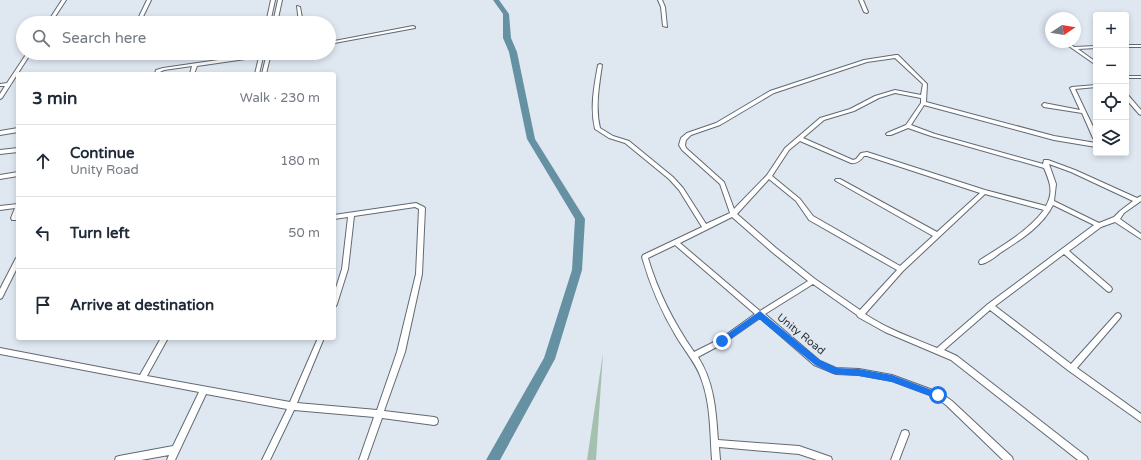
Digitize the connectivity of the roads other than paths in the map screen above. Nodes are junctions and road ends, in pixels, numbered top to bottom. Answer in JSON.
{"nodes":[{"id":1,"x":64,"y":0,"type":"edge"},
{"id":2,"x":149,"y":0,"type":"edge"},
{"id":3,"x":273,"y":0,"type":"edge"},
{"id":4,"x":280,"y":0,"type":"edge"},
{"id":5,"x":660,"y":0,"type":"edge"},
{"id":6,"x":861,"y":0,"type":"edge"},
{"id":7,"x":298,"y":7,"type":"dead end"},
{"id":8,"x":866,"y":12,"type":"dead end"},
{"id":9,"x":54,"y":16,"type":"edge"},
{"id":10,"x":141,"y":16,"type":"edge"},
{"id":11,"x":270,"y":16,"type":"edge"},
{"id":12,"x":277,"y":16,"type":"edge"},
{"id":13,"x":300,"y":16,"type":"edge"},
{"id":14,"x":665,"y":26,"type":"dead end"},
{"id":15,"x":413,"y":27,"type":"dead end"},
{"id":16,"x":336,"y":42,"type":"edge"},
{"id":17,"x":1129,"y":46,"type":"edge"},
{"id":18,"x":1141,"y":46,"type":"edge"},
{"id":19,"x":1093,"y":47,"type":"edge"},
{"id":20,"x":1074,"y":48,"type":"edge"},
{"id":21,"x":1081,"y":48,"type":"edge"},
{"id":22,"x":24,"y":60,"type":"edge"},
{"id":23,"x":221,"y":60,"type":"edge"},
{"id":24,"x":260,"y":60,"type":"edge"},
{"id":25,"x":267,"y":60,"type":"edge"},
{"id":26,"x":1093,"y":62,"type":"edge"},
{"id":27,"x":195,"y":64,"type":"junction"},
{"id":28,"x":600,"y":65,"type":"dead end"},
{"id":29,"x":17,"y":72,"type":"edge"},
{"id":30,"x":158,"y":72,"type":"edge"},
{"id":31,"x":193,"y":72,"type":"edge"},
{"id":32,"x":257,"y":72,"type":"edge"},
{"id":33,"x":264,"y":72,"type":"edge"},
{"id":34,"x":16,"y":73,"type":"edge"},
{"id":35,"x":1129,"y":77,"type":"edge"},
{"id":36,"x":1141,"y":77,"type":"edge"},
{"id":37,"x":9,"y":84,"type":"junction"},
{"id":38,"x":0,"y":85,"type":"edge"},
{"id":39,"x":1093,"y":86,"type":"edge"},
{"id":40,"x":924,"y":97,"type":"junction"},
{"id":41,"x":0,"y":98,"type":"edge"},
{"id":42,"x":1129,"y":99,"type":"edge"},
{"id":43,"x":923,"y":104,"type":"junction"},
{"id":44,"x":1044,"y":105,"type":"dead end"},
{"id":45,"x":1083,"y":112,"type":"junction"},
{"id":46,"x":1141,"y":113,"type":"edge"},
{"id":47,"x":908,"y":126,"type":"junction"},
{"id":48,"x":16,"y":130,"type":"edge"},
{"id":49,"x":1093,"y":132,"type":"edge"},
{"id":50,"x":0,"y":133,"type":"edge"},
{"id":51,"x":889,"y":134,"type":"dead end"},
{"id":52,"x":800,"y":139,"type":"junction"},
{"id":53,"x":1093,"y":144,"type":"edge"},
{"id":54,"x":16,"y":150,"type":"edge"},
{"id":55,"x":0,"y":152,"type":"edge"},
{"id":56,"x":1047,"y":166,"type":"junction"},
{"id":57,"x":16,"y":174,"type":"edge"},
{"id":58,"x":769,"y":176,"type":"junction"},
{"id":59,"x":0,"y":177,"type":"edge"},
{"id":60,"x":838,"y":180,"type":"dead end"},
{"id":61,"x":984,"y":192,"type":"junction"},
{"id":62,"x":1139,"y":199,"type":"edge"},
{"id":63,"x":1052,"y":202,"type":"junction"},
{"id":64,"x":16,"y":207,"type":"edge"},
{"id":65,"x":0,"y":208,"type":"edge"},
{"id":66,"x":1048,"y":208,"type":"junction"},
{"id":67,"x":16,"y":212,"type":"edge"},
{"id":68,"x":351,"y":214,"type":"junction"},
{"id":69,"x":732,"y":214,"type":"junction"},
{"id":70,"x":336,"y":217,"type":"edge"},
{"id":71,"x":14,"y":218,"type":"dead end"},
{"id":72,"x":1116,"y":219,"type":"junction"},
{"id":73,"x":1099,"y":225,"type":"junction"},
{"id":74,"x":705,"y":227,"type":"junction"},
{"id":75,"x":937,"y":235,"type":"junction"},
{"id":76,"x":1141,"y":237,"type":"edge"},
{"id":77,"x":675,"y":242,"type":"junction"},
{"id":78,"x":1065,"y":251,"type":"junction"},
{"id":79,"x":982,"y":262,"type":"dead end"},
{"id":80,"x":16,"y":264,"type":"edge"},
{"id":81,"x":901,"y":269,"type":"junction"},
{"id":82,"x":814,"y":281,"type":"junction"},
{"id":83,"x":1109,"y":289,"type":"dead end"},
{"id":84,"x":0,"y":296,"type":"edge"},
{"id":85,"x":336,"y":297,"type":"edge"},
{"id":86,"x":990,"y":306,"type":"junction"},
{"id":87,"x":760,"y":314,"type":"junction"},
{"id":88,"x":860,"y":315,"type":"junction"},
{"id":89,"x":1118,"y":316,"type":"dead end"},
{"id":90,"x":164,"y":340,"type":"edge"},
{"id":91,"x":321,"y":340,"type":"edge"},
{"id":92,"x":938,"y":350,"type":"junction"},
{"id":93,"x":0,"y":351,"type":"edge"},
{"id":94,"x":693,"y":356,"type":"junction"},
{"id":95,"x":1072,"y":369,"type":"junction"},
{"id":96,"x":142,"y":378,"type":"junction"},
{"id":97,"x":204,"y":390,"type":"junction"},
{"id":98,"x":292,"y":406,"type":"junction"},
{"id":99,"x":379,"y":414,"type":"junction"},
{"id":100,"x":1141,"y":418,"type":"edge"},
{"id":101,"x":434,"y":421,"type":"dead end"},
{"id":102,"x":905,"y":434,"type":"dead end"},
{"id":103,"x":714,"y":443,"type":"junction"},
{"id":104,"x":175,"y":450,"type":"junction"},
{"id":105,"x":119,"y":460,"type":"edge"},
{"id":106,"x":170,"y":460,"type":"edge"},
{"id":107,"x":266,"y":460,"type":"edge"},
{"id":108,"x":363,"y":460,"type":"edge"},
{"id":109,"x":716,"y":460,"type":"edge"},
{"id":110,"x":828,"y":460,"type":"edge"},
{"id":111,"x":895,"y":460,"type":"edge"},
{"id":112,"x":1009,"y":460,"type":"edge"},
{"id":113,"x":1084,"y":460,"type":"edge"}],
"edges":[{"from":1,"to":9,"type":"street"},
{"from":2,"to":10,"type":"street"},
{"from":3,"to":11,"type":"street"},
{"from":4,"to":12,"type":"street"},
{"from":5,"to":14,"type":"street"},
{"from":6,"to":8,"type":"street"},
{"from":7,"to":13,"type":"street"},
{"from":15,"to":16,"type":"street"},
{"from":17,"to":18,"type":"street"},
{"from":19,"to":21,"type":"street"},
{"from":20,"to":26,"type":"street"},
{"from":22,"to":29,"type":"street"},
{"from":23,"to":27,"type":"street"},
{"from":24,"to":32,"type":"street"},
{"from":25,"to":33,"type":"street"},
{"from":27,"to":30,"type":"street"},
{"from":27,"to":31,"type":"street"},
{"from":28,"to":74,"type":"street"},
{"from":34,"to":37,"type":"street"},
{"from":35,"to":36,"type":"street"},
{"from":37,"to":38,"type":"street"},
{"from":37,"to":41,"type":"street"},
{"from":39,"to":45,"type":"street"},
{"from":40,"to":43,"type":"street"},
{"from":40,"to":52,"type":"street"},
{"from":40,"to":69,"type":"street"},
{"from":42,"to":46,"type":"street"},
{"from":43,"to":47,"type":"street"},
{"from":43,"to":53,"type":"street"},
{"from":44,"to":45,"type":"street"},
{"from":45,"to":49,"type":"street"},
{"from":47,"to":51,"type":"street"},
{"from":47,"to":56,"type":"street"},
{"from":48,"to":50,"type":"street"},
{"from":52,"to":58,"type":"street"},
{"from":52,"to":61,"type":"street"},
{"from":54,"to":55,"type":"street"},
{"from":56,"to":62,"type":"street"},
{"from":56,"to":63,"type":"street"},
{"from":57,"to":59,"type":"street"},
{"from":58,"to":69,"type":"street"},
{"from":58,"to":81,"type":"street"},
{"from":60,"to":75,"type":"street"},
{"from":61,"to":66,"type":"street"},
{"from":61,"to":75,"type":"street"},
{"from":62,"to":72,"type":"street"},
{"from":63,"to":66,"type":"street"},
{"from":63,"to":73,"type":"street"},
{"from":64,"to":65,"type":"street"},
{"from":66,"to":79,"type":"street"},
{"from":67,"to":71,"type":"street"},
{"from":68,"to":70,"type":"street"},
{"from":68,"to":85,"type":"street"},
{"from":68,"to":99,"type":"street"},
{"from":69,"to":74,"type":"street"},
{"from":69,"to":82,"type":"street"},
{"from":72,"to":73,"type":"street"},
{"from":72,"to":76,"type":"street"},
{"from":73,"to":78,"type":"street"},
{"from":74,"to":77,"type":"street"},
{"from":75,"to":81,"type":"street"},
{"from":77,"to":87,"type":"street","name":"Unity Road"},
{"from":77,"to":94,"type":"street"},
{"from":78,"to":83,"type":"street"},
{"from":78,"to":86,"type":"street"},
{"from":80,"to":84,"type":"street"},
{"from":81,"to":88,"type":"street"},
{"from":82,"to":87,"type":"street"},
{"from":82,"to":88,"type":"street"},
{"from":86,"to":92,"type":"street"},
{"from":86,"to":95,"type":"street"},
{"from":87,"to":94,"type":"street"},
{"from":87,"to":112,"type":"street","name":"Unity Road"},
{"from":88,"to":92,"type":"street"},
{"from":89,"to":95,"type":"street"},
{"from":90,"to":96,"type":"street"},
{"from":91,"to":98,"type":"street"},
{"from":92,"to":113,"type":"street"},
{"from":93,"to":96,"type":"street"},
{"from":94,"to":103,"type":"street"},
{"from":95,"to":100,"type":"street"},
{"from":96,"to":97,"type":"street"},
{"from":97,"to":98,"type":"street"},
{"from":97,"to":104,"type":"street"},
{"from":98,"to":99,"type":"street"},
{"from":98,"to":107,"type":"street"},
{"from":99,"to":101,"type":"street"},
{"from":99,"to":108,"type":"street"},
{"from":102,"to":111,"type":"street"},
{"from":103,"to":109,"type":"street"},
{"from":103,"to":110,"type":"street"},
{"from":104,"to":105,"type":"street"},
{"from":104,"to":106,"type":"street"}]}
